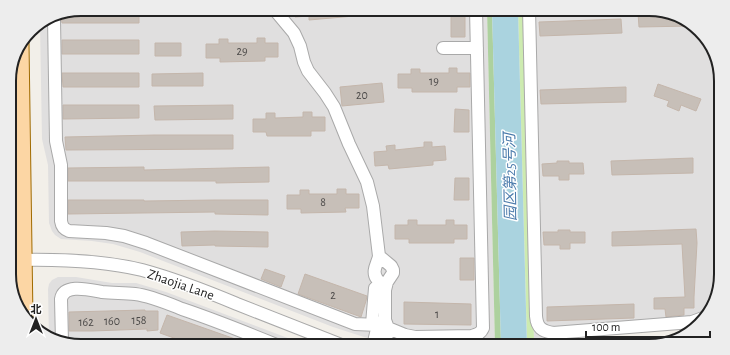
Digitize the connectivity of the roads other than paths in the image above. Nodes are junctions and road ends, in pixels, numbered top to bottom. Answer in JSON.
{"nodes":[{"id":1,"x":280,"y":16,"type":"edge"},
{"id":2,"x":476,"y":16,"type":"edge"},
{"id":3,"x":529,"y":16,"type":"edge"},
{"id":4,"x":54,"y":22,"type":"edge"},
{"id":5,"x":443,"y":48,"type":"dead end"},
{"id":6,"x":477,"y":48,"type":"junction"},
{"id":7,"x":21,"y":58,"type":"edge"},
{"id":8,"x":16,"y":224,"type":"edge"},
{"id":9,"x":379,"y":256,"type":"junction"},
{"id":10,"x":16,"y":260,"type":"edge"},
{"id":11,"x":16,"y":266,"type":"edge"},
{"id":12,"x":380,"y":289,"type":"junction"},
{"id":13,"x":22,"y":301,"type":"edge"},
{"id":14,"x":694,"y":321,"type":"edge"},
{"id":15,"x":381,"y":324,"type":"junction"},
{"id":16,"x":62,"y":336,"type":"edge"},
{"id":17,"x":262,"y":339,"type":"edge"},
{"id":18,"x":326,"y":339,"type":"edge"},
{"id":19,"x":376,"y":339,"type":"edge"},
{"id":20,"x":384,"y":339,"type":"edge"}],
"edges":[{"from":1,"to":9,"type":"street"},
{"from":2,"to":6,"type":"street"},
{"from":3,"to":14,"type":"street"},
{"from":4,"to":15,"type":"street"},
{"from":5,"to":6,"type":"street"},
{"from":6,"to":15,"type":"street"},
{"from":7,"to":8,"type":"main road"},
{"from":9,"to":12,"type":"street"},
{"from":9,"to":12,"type":"street"},
{"from":10,"to":18,"type":"street","name":"Zhaojia Lane"},
{"from":11,"to":13,"type":"main road"},
{"from":12,"to":15,"type":"street"},
{"from":15,"to":19,"type":"street"},
{"from":15,"to":20,"type":"street"},
{"from":16,"to":17,"type":"street"}]}
